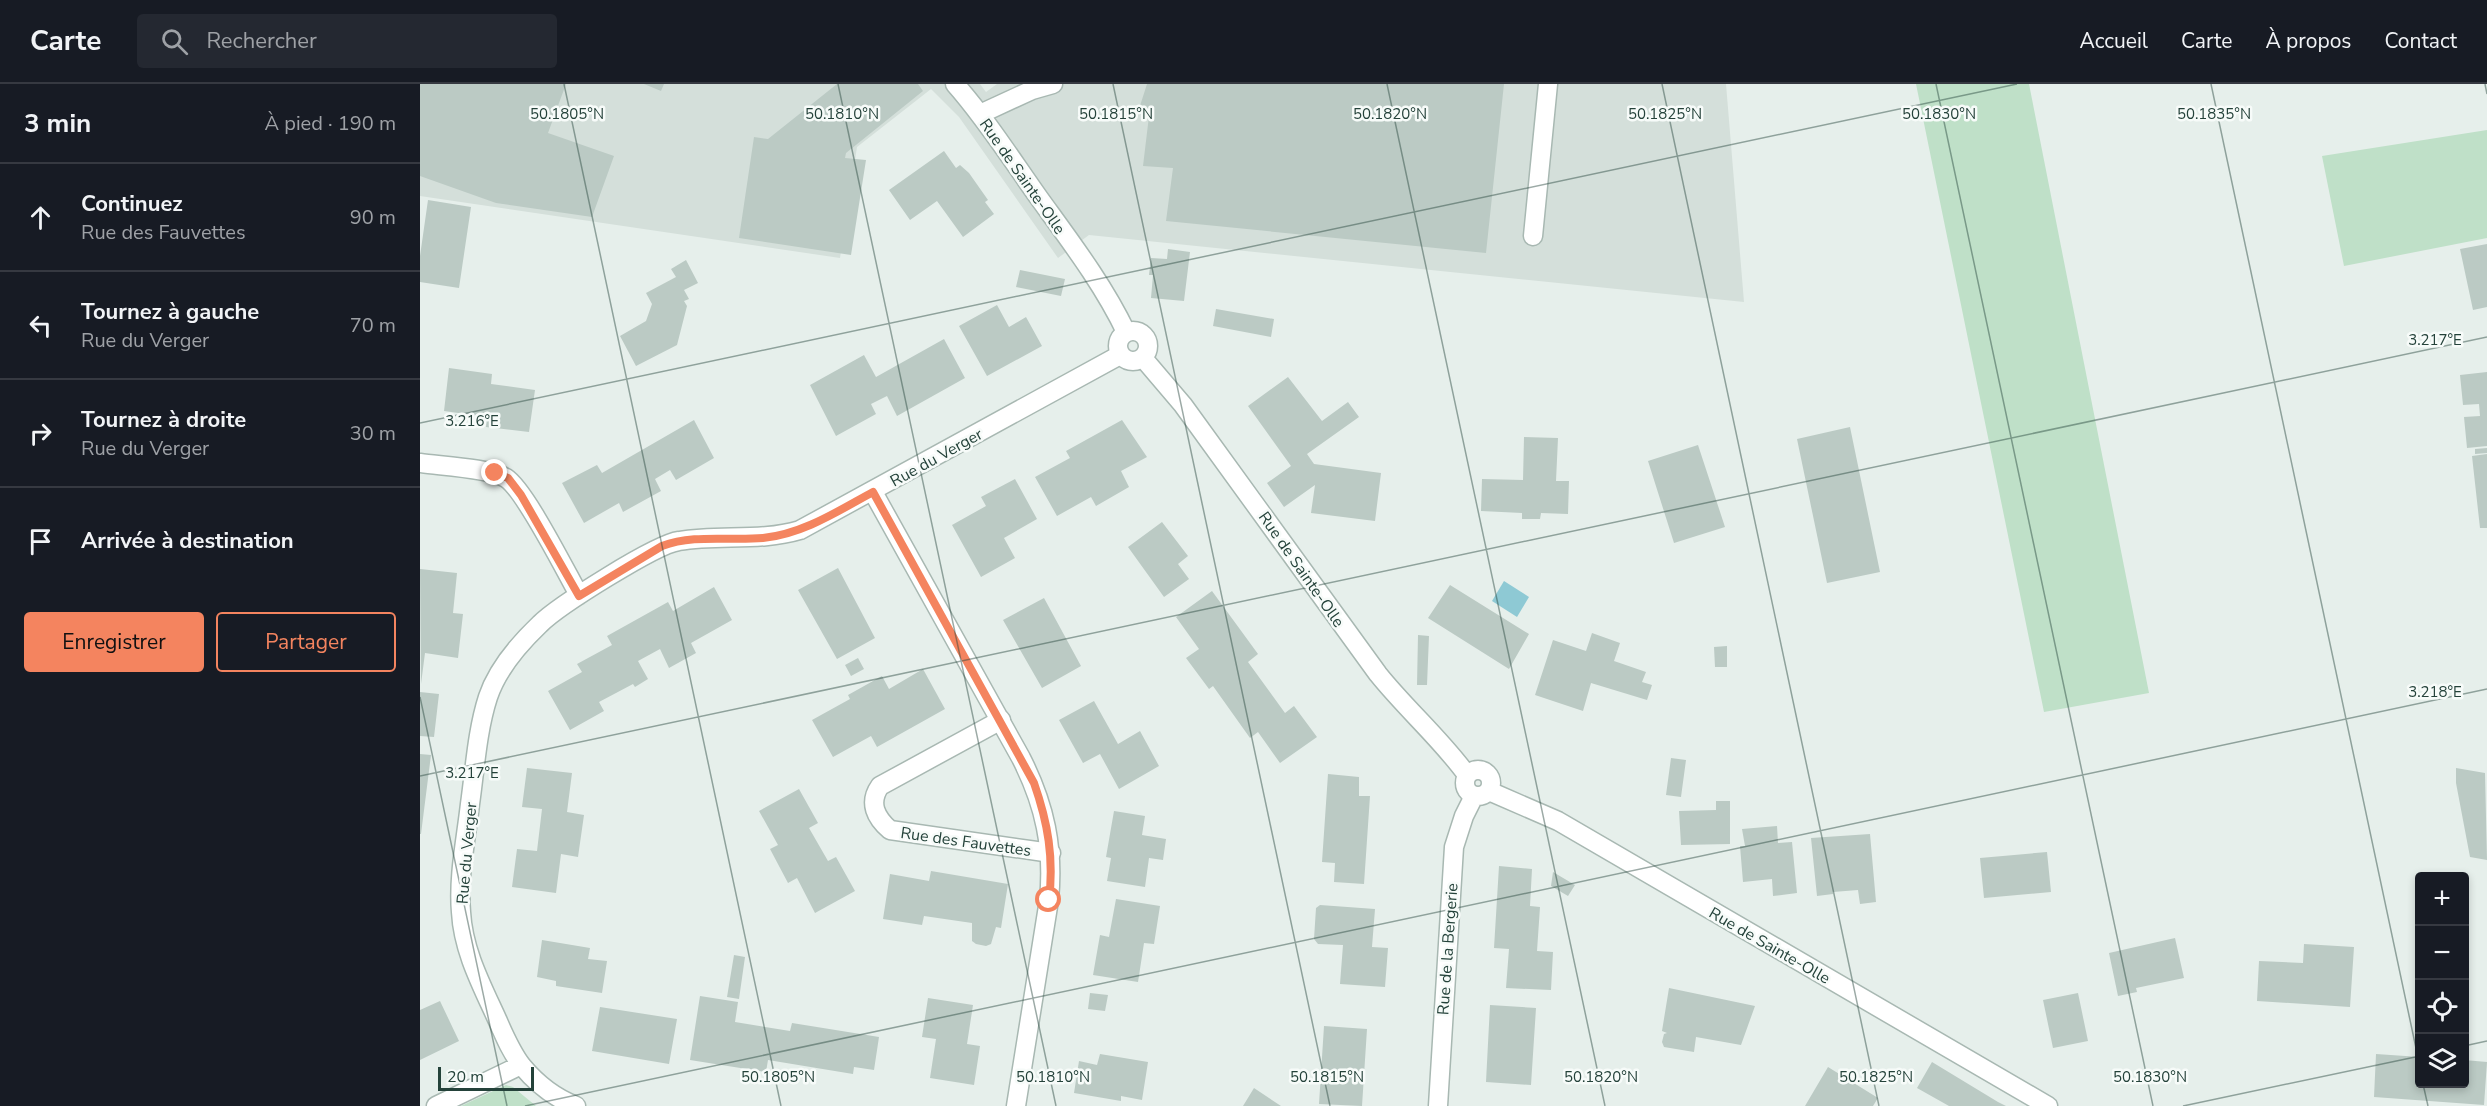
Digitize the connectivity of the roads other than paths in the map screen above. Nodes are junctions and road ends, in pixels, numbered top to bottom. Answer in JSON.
{"nodes":[{"id":1,"x":955,"y":84,"type":"edge"},
{"id":2,"x":1053,"y":84,"type":"edge"},
{"id":3,"x":1548,"y":84,"type":"edge"},
{"id":4,"x":980,"y":114,"type":"junction"},
{"id":5,"x":1533,"y":236,"type":"dead end"},
{"id":6,"x":1126,"y":332,"type":"junction"},
{"id":7,"x":1120,"y":355,"type":"junction"},
{"id":8,"x":1143,"y":358,"type":"junction"},
{"id":9,"x":420,"y":463,"type":"edge"},
{"id":10,"x":873,"y":492,"type":"junction"},
{"id":11,"x":579,"y":596,"type":"junction"},
{"id":12,"x":1000,"y":720,"type":"junction"},
{"id":13,"x":1482,"y":793,"type":"junction"},
{"id":14,"x":1051,"y":853,"type":"junction"},
{"id":15,"x":521,"y":1065,"type":"junction"},
{"id":16,"x":436,"y":1106,"type":"edge"},
{"id":17,"x":576,"y":1106,"type":"edge"},
{"id":18,"x":1016,"y":1106,"type":"edge"},
{"id":19,"x":1438,"y":1106,"type":"edge"},
{"id":20,"x":2048,"y":1106,"type":"edge"}],
"edges":[{"from":1,"to":4,"type":"street","name":"Rue de Sainte-Olle"},
{"from":2,"to":4,"type":"street"},
{"from":3,"to":5,"type":"street"},
{"from":4,"to":6,"type":"street","name":"Rue de Sainte-Olle"},
{"from":6,"to":7,"type":"street"},
{"from":6,"to":8,"type":"street"},
{"from":7,"to":8,"type":"street"},
{"from":7,"to":10,"type":"street","name":"Rue du Verger"},
{"from":8,"to":13,"type":"street","name":"Rue de Sainte-Olle"},
{"from":9,"to":11,"type":"street"},
{"from":10,"to":11,"type":"street","name":"Rue du Verger"},
{"from":10,"to":12,"type":"street","name":"Rue des Fauvettes"},
{"from":11,"to":15,"type":"street","name":"Rue du Verger"},
{"from":12,"to":14,"type":"street","name":"Rue des Fauvettes"},
{"from":12,"to":14,"type":"street","name":"Rue des Fauvettes"},
{"from":13,"to":19,"type":"street","name":"Rue de la Bergerie"},
{"from":13,"to":20,"type":"street","name":"Rue de Sainte-Olle"},
{"from":14,"to":18,"type":"street","name":"Rue des Fauvettes"},
{"from":15,"to":16,"type":"street"},
{"from":15,"to":17,"type":"street","name":"Rue du Verger"}]}
